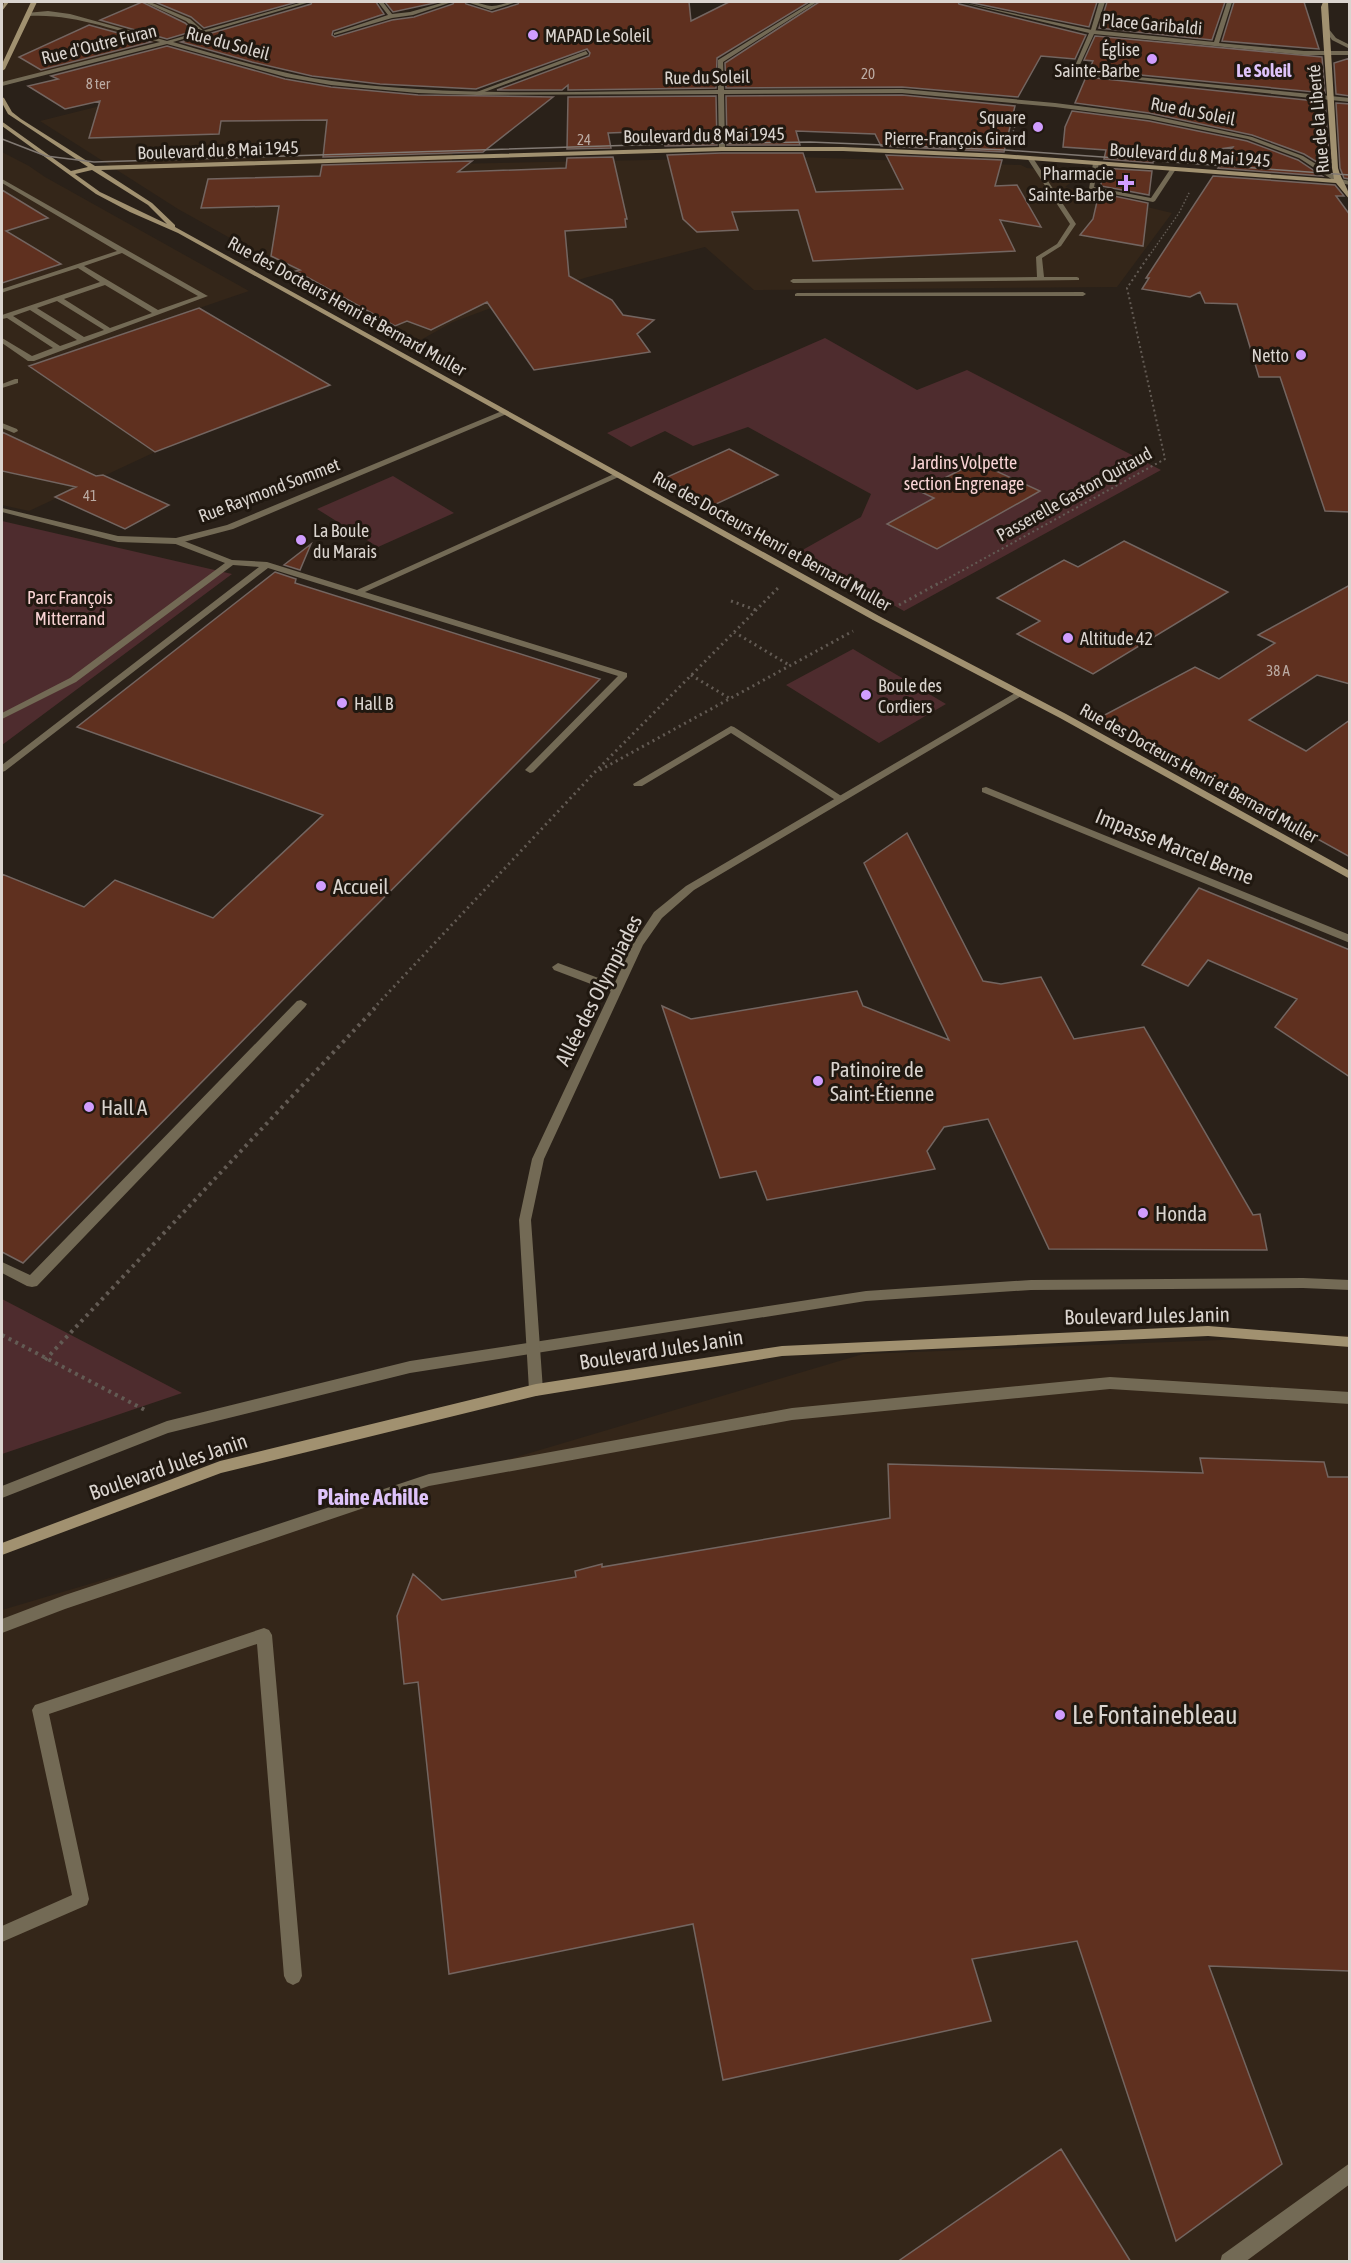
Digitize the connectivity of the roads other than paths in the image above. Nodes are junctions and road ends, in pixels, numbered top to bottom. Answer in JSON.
{"nodes":[{"id":1,"x":6,"y":2,"type":"edge"},
{"id":2,"x":34,"y":2,"type":"edge"},
{"id":3,"x":147,"y":2,"type":"edge"},
{"id":4,"x":307,"y":2,"type":"edge"},
{"id":5,"x":381,"y":2,"type":"edge"},
{"id":6,"x":449,"y":2,"type":"edge"},
{"id":7,"x":470,"y":2,"type":"edge"},
{"id":8,"x":514,"y":2,"type":"edge"},
{"id":9,"x":815,"y":2,"type":"edge"},
{"id":10,"x":963,"y":2,"type":"edge"},
{"id":11,"x":1102,"y":2,"type":"edge"},
{"id":12,"x":1230,"y":2,"type":"edge"},
{"id":13,"x":1325,"y":2,"type":"edge"},
{"id":14,"x":53,"y":6,"type":"dead end"},
{"id":15,"x":2,"y":9,"type":"edge"},
{"id":16,"x":28,"y":14,"type":"junction"},
{"id":17,"x":70,"y":16,"type":"junction"},
{"id":18,"x":391,"y":16,"type":"junction"},
{"id":19,"x":351,"y":20,"type":"dead end"},
{"id":20,"x":365,"y":24,"type":"junction"},
{"id":21,"x":1326,"y":29,"type":"junction"},
{"id":22,"x":202,"y":32,"type":"junction"},
{"id":23,"x":1092,"y":32,"type":"junction"},
{"id":24,"x":336,"y":34,"type":"dead end"},
{"id":25,"x":166,"y":43,"type":"junction"},
{"id":26,"x":1216,"y":44,"type":"junction"},
{"id":27,"x":1350,"y":47,"type":"edge"},
{"id":28,"x":586,"y":53,"type":"dead end"},
{"id":29,"x":1327,"y":54,"type":"junction"},
{"id":30,"x":1350,"y":54,"type":"edge"},
{"id":31,"x":2,"y":69,"type":"edge"},
{"id":32,"x":2,"y":84,"type":"edge"},
{"id":33,"x":719,"y":91,"type":"junction"},
{"id":34,"x":477,"y":93,"type":"junction"},
{"id":35,"x":1329,"y":98,"type":"junction"},
{"id":36,"x":2,"y":99,"type":"edge"},
{"id":37,"x":1350,"y":100,"type":"edge"},
{"id":38,"x":2,"y":124,"type":"edge"},
{"id":39,"x":722,"y":149,"type":"junction"},
{"id":40,"x":1030,"y":158,"type":"junction"},
{"id":41,"x":1096,"y":163,"type":"junction"},
{"id":42,"x":92,"y":168,"type":"junction"},
{"id":43,"x":1173,"y":169,"type":"junction"},
{"id":44,"x":69,"y":173,"type":"junction"},
{"id":45,"x":2,"y":181,"type":"edge"},
{"id":46,"x":1338,"y":181,"type":"junction"},
{"id":47,"x":1350,"y":183,"type":"edge"},
{"id":48,"x":1350,"y":198,"type":"edge"},
{"id":49,"x":180,"y":232,"type":"junction"},
{"id":50,"x":123,"y":251,"type":"junction"},
{"id":51,"x":79,"y":266,"type":"junction"},
{"id":52,"x":1041,"y":279,"type":"junction"},
{"id":53,"x":1077,"y":279,"type":"dead end"},
{"id":54,"x":793,"y":281,"type":"dead end"},
{"id":55,"x":106,"y":282,"type":"junction"},
{"id":56,"x":2,"y":291,"type":"edge"},
{"id":57,"x":1083,"y":294,"type":"dead end"},
{"id":58,"x":797,"y":295,"type":"dead end"},
{"id":59,"x":58,"y":298,"type":"junction"},
{"id":60,"x":31,"y":307,"type":"junction"},
{"id":61,"x":157,"y":313,"type":"junction"},
{"id":62,"x":4,"y":316,"type":"edge"},
{"id":63,"x":110,"y":331,"type":"junction"},
{"id":64,"x":2,"y":340,"type":"edge"},
{"id":65,"x":83,"y":340,"type":"junction"},
{"id":66,"x":59,"y":349,"type":"junction"},
{"id":67,"x":15,"y":381,"type":"dead end"},
{"id":68,"x":2,"y":386,"type":"edge"},
{"id":69,"x":505,"y":413,"type":"junction"},
{"id":70,"x":2,"y":425,"type":"edge"},
{"id":71,"x":14,"y":431,"type":"dead end"},
{"id":72,"x":619,"y":475,"type":"junction"},
{"id":73,"x":2,"y":510,"type":"edge"},
{"id":74,"x":176,"y":541,"type":"junction"},
{"id":75,"x":231,"y":562,"type":"junction"},
{"id":76,"x":267,"y":566,"type":"junction"},
{"id":77,"x":357,"y":593,"type":"junction"},
{"id":78,"x":1020,"y":693,"type":"junction"},
{"id":79,"x":2,"y":716,"type":"edge"},
{"id":80,"x":2,"y":769,"type":"edge"},
{"id":81,"x":530,"y":770,"type":"dead end"},
{"id":82,"x":638,"y":784,"type":"dead end"},
{"id":83,"x":986,"y":790,"type":"dead end"},
{"id":84,"x":841,"y":799,"type":"junction"},
{"id":85,"x":1350,"y":876,"type":"edge"},
{"id":86,"x":1350,"y":939,"type":"edge"},
{"id":87,"x":558,"y":968,"type":"dead end"},
{"id":88,"x":616,"y":989,"type":"junction"},
{"id":89,"x":301,"y":1004,"type":"dead end"},
{"id":90,"x":2,"y":1267,"type":"edge"},
{"id":91,"x":1350,"y":1285,"type":"edge"},
{"id":92,"x":1350,"y":1342,"type":"edge"},
{"id":93,"x":532,"y":1349,"type":"junction"},
{"id":94,"x":536,"y":1390,"type":"junction"},
{"id":95,"x":1350,"y":1398,"type":"edge"},
{"id":96,"x":2,"y":1492,"type":"edge"},
{"id":97,"x":2,"y":1549,"type":"edge"},
{"id":98,"x":2,"y":1626,"type":"edge"},
{"id":99,"x":2,"y":1934,"type":"edge"},
{"id":100,"x":293,"y":1976,"type":"dead end"},
{"id":101,"x":1350,"y":2172,"type":"edge"},
{"id":102,"x":1229,"y":2262,"type":"edge"}],
"edges":[{"from":1,"to":15,"type":"main road"},
{"from":2,"to":16,"type":"main road"},
{"from":3,"to":22,"type":"street"},
{"from":4,"to":22,"type":"street","name":"Rue d'Outre Furan"},
{"from":5,"to":18,"type":"street"},
{"from":6,"to":18,"type":"street"},
{"from":7,"to":8,"type":"street"},
{"from":9,"to":33,"type":"street"},
{"from":10,"to":23,"type":"street"},
{"from":11,"to":23,"type":"street"},
{"from":12,"to":26,"type":"street"},
{"from":13,"to":21,"type":"main road","name":"Rue de la Liberté"},
{"from":14,"to":17,"type":"street","name":"Rue du Soleil"},
{"from":16,"to":17,"type":"street","name":"Rue du Soleil"},
{"from":16,"to":31,"type":"main road"},
{"from":17,"to":25,"type":"street","name":"Rue du Soleil"},
{"from":18,"to":20,"type":"street"},
{"from":19,"to":20,"type":"street"},
{"from":20,"to":24,"type":"street"},
{"from":21,"to":27,"type":"street"},
{"from":21,"to":29,"type":"main road","name":"Rue de la Liberté"},
{"from":22,"to":25,"type":"street","name":"Rue d'Outre Furan"},
{"from":23,"to":26,"type":"street","name":"Place Garibaldi"},
{"from":23,"to":35,"type":"street","name":"Place Garibaldi"},
{"from":25,"to":32,"type":"street","name":"Rue d'Outre Furan"},
{"from":25,"to":34,"type":"street","name":"Rue du Soleil"},
{"from":26,"to":29,"type":"street","name":"Place Garibaldi"},
{"from":28,"to":34,"type":"street"},
{"from":29,"to":30,"type":"street","name":"Place Garibaldi"},
{"from":29,"to":35,"type":"main road","name":"Rue de la Liberté"},
{"from":33,"to":34,"type":"street","name":"Rue du Soleil"},
{"from":33,"to":39,"type":"street"},
{"from":33,"to":46,"type":"street","name":"Rue du Soleil"},
{"from":35,"to":37,"type":"street"},
{"from":35,"to":46,"type":"main road","name":"Rue de la Liberté"},
{"from":36,"to":42,"type":"main road","name":"Rue des Docteurs Henri et Bernard Muller"},
{"from":38,"to":44,"type":"main road","name":"Rue des Docteurs Henri et Bernard Muller"},
{"from":39,"to":40,"type":"main road","name":"Boulevard du 8 Mai 1945"},
{"from":39,"to":42,"type":"main road","name":"Boulevard du 8 Mai 1945"},
{"from":40,"to":41,"type":"main road","name":"Boulevard du 8 Mai 1945"},
{"from":40,"to":52,"type":"street"},
{"from":41,"to":43,"type":"main road","name":"Boulevard du 8 Mai 1945"},
{"from":41,"to":43,"type":"street"},
{"from":42,"to":44,"type":"main road","name":"Boulevard du 8 Mai 1945"},
{"from":42,"to":49,"type":"main road","name":"Rue des Docteurs Henri et Bernard Muller"},
{"from":43,"to":46,"type":"main road","name":"Boulevard du 8 Mai 1945"},
{"from":44,"to":49,"type":"main road","name":"Rue des Docteurs Henri et Bernard Muller"},
{"from":45,"to":50,"type":"street"},
{"from":46,"to":47,"type":"street"},
{"from":46,"to":48,"type":"main road"},
{"from":49,"to":69,"type":"main road","name":"Rue des Docteurs Henri et Bernard Muller"},
{"from":50,"to":51,"type":"street"},
{"from":50,"to":61,"type":"street"},
{"from":51,"to":55,"type":"street"},
{"from":51,"to":56,"type":"street"},
{"from":52,"to":53,"type":"street"},
{"from":52,"to":54,"type":"street"},
{"from":55,"to":59,"type":"street"},
{"from":55,"to":61,"type":"street"},
{"from":57,"to":58,"type":"street"},
{"from":59,"to":60,"type":"street"},
{"from":59,"to":63,"type":"street"},
{"from":60,"to":62,"type":"street"},
{"from":60,"to":65,"type":"street"},
{"from":61,"to":63,"type":"street"},
{"from":62,"to":66,"type":"street"},
{"from":63,"to":65,"type":"street"},
{"from":64,"to":66,"type":"street"},
{"from":65,"to":66,"type":"street"},
{"from":67,"to":68,"type":"street"},
{"from":69,"to":72,"type":"main road","name":"Rue des Docteurs Henri et Bernard Muller"},
{"from":69,"to":74,"type":"street","name":"Rue Raymond Sommet"},
{"from":70,"to":71,"type":"street"},
{"from":72,"to":77,"type":"street"},
{"from":72,"to":78,"type":"main road","name":"Rue des Docteurs Henri et Bernard Muller"},
{"from":73,"to":74,"type":"street","name":"Rue Raymond Sommet"},
{"from":74,"to":75,"type":"street"},
{"from":75,"to":76,"type":"street"},
{"from":75,"to":79,"type":"street"},
{"from":76,"to":77,"type":"street"},
{"from":76,"to":80,"type":"street"},
{"from":77,"to":81,"type":"street"},
{"from":78,"to":84,"type":"street","name":"Allée des Olympiades"},
{"from":78,"to":85,"type":"main road","name":"Rue des Docteurs Henri et Bernard Muller"},
{"from":82,"to":84,"type":"street"},
{"from":83,"to":86,"type":"street","name":"Impasse Marcel Berne"},
{"from":84,"to":88,"type":"street","name":"Allée des Olympiades"},
{"from":87,"to":88,"type":"street"},
{"from":88,"to":93,"type":"street","name":"Allée des Olympiades"},
{"from":89,"to":90,"type":"street"},
{"from":91,"to":93,"type":"street"},
{"from":92,"to":94,"type":"main road","name":"Boulevard Jules Janin"},
{"from":93,"to":94,"type":"street","name":"Allée des Olympiades"},
{"from":93,"to":96,"type":"street"},
{"from":94,"to":97,"type":"main road","name":"Boulevard Jules Janin"},
{"from":95,"to":98,"type":"street"},
{"from":99,"to":100,"type":"street"},
{"from":101,"to":102,"type":"street"}]}
